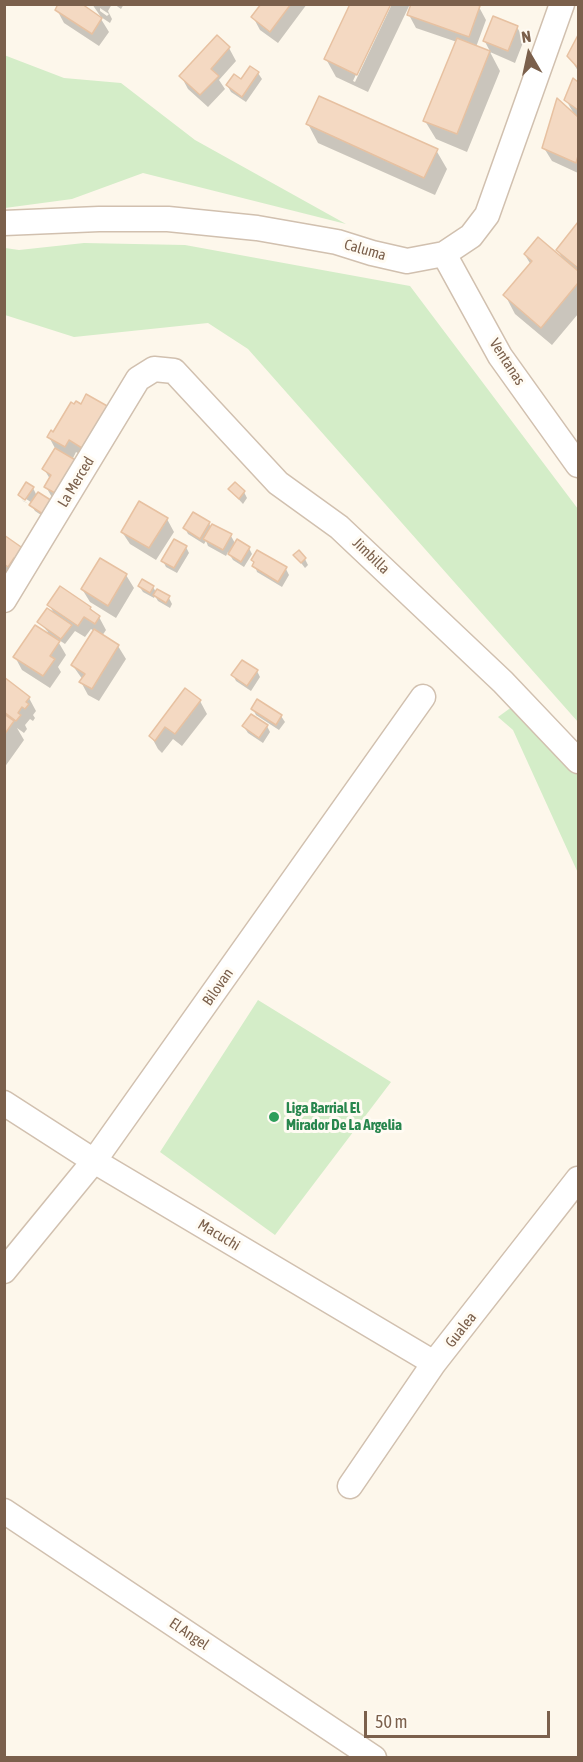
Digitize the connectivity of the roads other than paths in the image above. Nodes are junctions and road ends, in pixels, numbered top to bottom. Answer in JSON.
{"nodes":[{"id":1,"x":562,"y":4,"type":"edge"},
{"id":2,"x":4,"y":223,"type":"edge"},
{"id":3,"x":444,"y":254,"type":"junction"},
{"id":4,"x":154,"y":369,"type":"joint"},
{"id":5,"x":579,"y":465,"type":"edge"},
{"id":6,"x":4,"y":600,"type":"edge"},
{"id":7,"x":423,"y":697,"type":"dead end"},
{"id":8,"x":579,"y":761,"type":"edge"},
{"id":9,"x":4,"y":1103,"type":"edge"},
{"id":10,"x":94,"y":1161,"type":"junction"},
{"id":11,"x":579,"y":1179,"type":"edge"},
{"id":12,"x":4,"y":1271,"type":"edge"},
{"id":13,"x":434,"y":1363,"type":"junction"},
{"id":14,"x":350,"y":1486,"type":"dead end"},
{"id":15,"x":4,"y":1511,"type":"edge"},
{"id":16,"x":374,"y":1758,"type":"edge"}],
"edges":[{"from":1,"to":3,"type":"street","name":"Caluma"},
{"from":2,"to":3,"type":"street","name":"Caluma"},
{"from":3,"to":5,"type":"street","name":"Ventanas"},
{"from":4,"to":6,"type":"street","name":"La Merced"},
{"from":4,"to":8,"type":"street","name":"Jimbilla"},
{"from":7,"to":10,"type":"street","name":"Bilovan"},
{"from":9,"to":10,"type":"street","name":"Macuchi"},
{"from":10,"to":12,"type":"street","name":"Bilovan"},
{"from":10,"to":13,"type":"street","name":"Macuchi"},
{"from":11,"to":13,"type":"street","name":"Gualea"},
{"from":13,"to":14,"type":"street","name":"Gualea"},
{"from":15,"to":16,"type":"street","name":"El Angel"}]}
